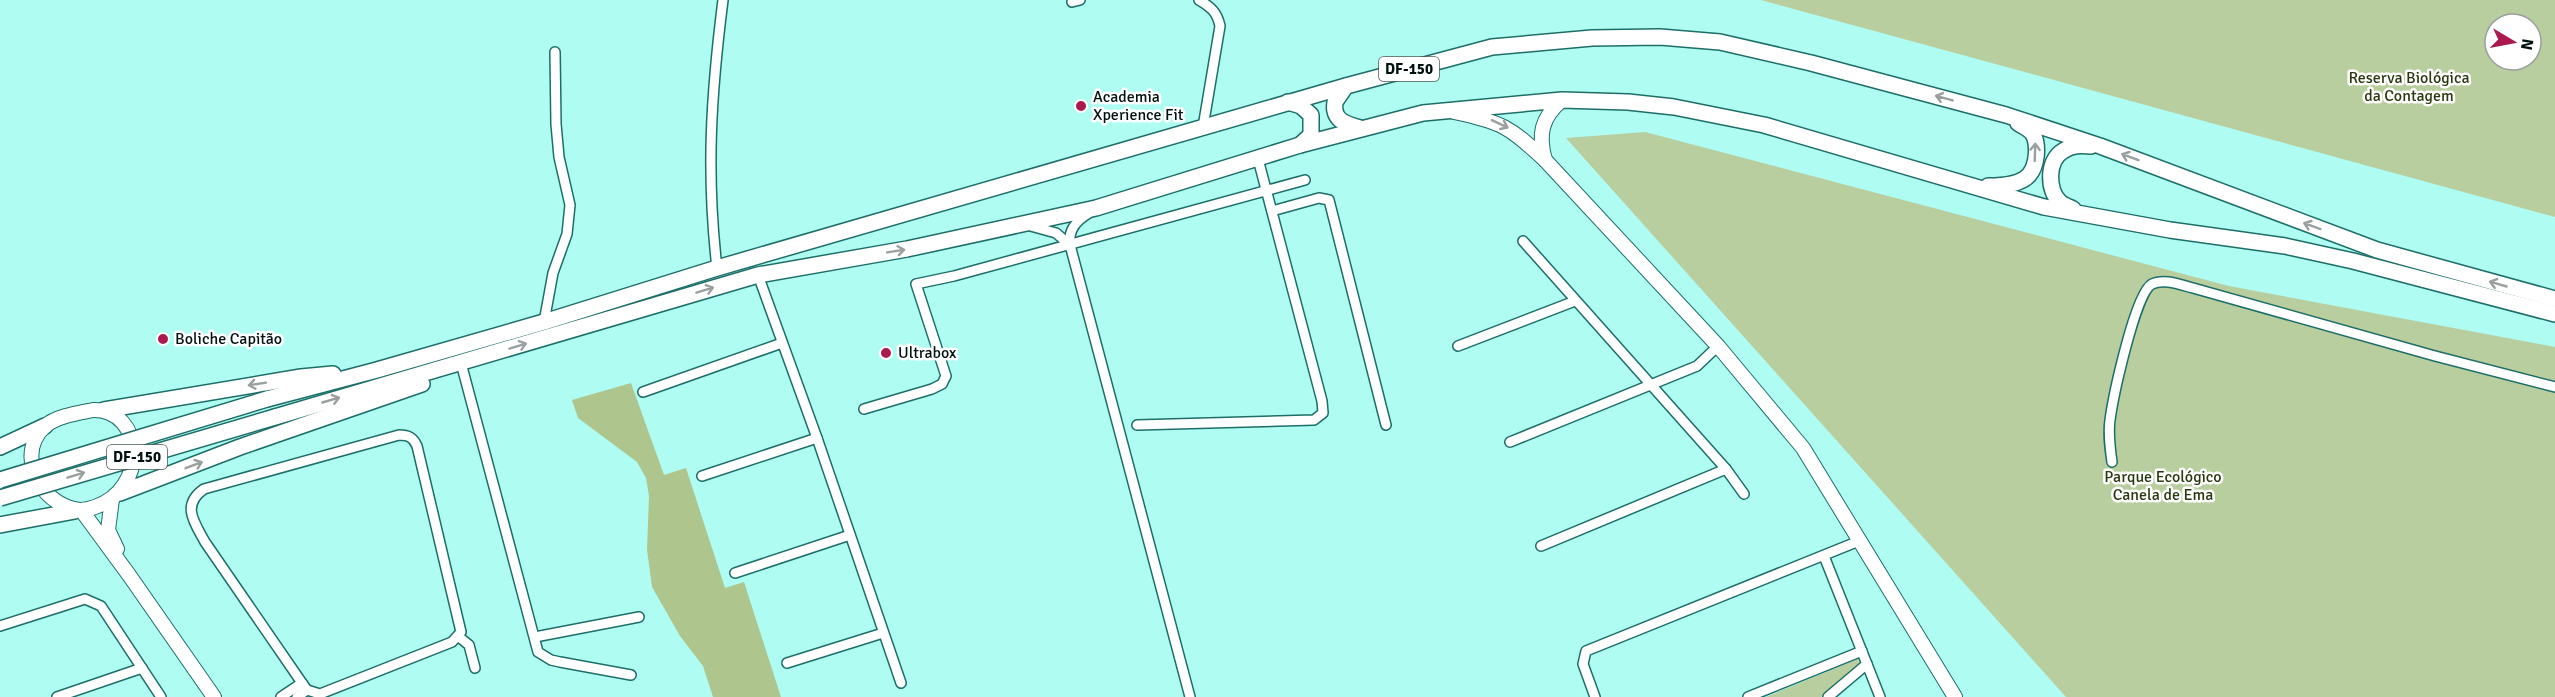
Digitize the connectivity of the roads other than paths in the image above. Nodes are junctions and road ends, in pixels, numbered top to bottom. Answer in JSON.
{"nodes":[{"id":1,"x":723,"y":0,"type":"edge"},
{"id":2,"x":1199,"y":0,"type":"edge"},
{"id":3,"x":555,"y":52,"type":"dead end"},
{"id":4,"x":1346,"y":86,"type":"junction"},
{"id":5,"x":1562,"y":100,"type":"junction"},
{"id":6,"x":1288,"y":102,"type":"junction"},
{"id":7,"x":1443,"y":110,"type":"junction"},
{"id":8,"x":2006,"y":114,"type":"junction"},
{"id":9,"x":1203,"y":127,"type":"junction"},
{"id":10,"x":1360,"y":128,"type":"junction"},
{"id":11,"x":1300,"y":145,"type":"junction"},
{"id":12,"x":2100,"y":146,"type":"junction"},
{"id":13,"x":1258,"y":159,"type":"junction"},
{"id":14,"x":1545,"y":160,"type":"junction"},
{"id":15,"x":1305,"y":180,"type":"dead end"},
{"id":16,"x":1976,"y":187,"type":"junction"},
{"id":17,"x":1266,"y":190,"type":"junction"},
{"id":18,"x":1096,"y":208,"type":"junction"},
{"id":19,"x":1272,"y":211,"type":"junction"},
{"id":20,"x":2088,"y":216,"type":"junction"},
{"id":21,"x":1025,"y":224,"type":"junction"},
{"id":22,"x":1523,"y":241,"type":"dead end"},
{"id":23,"x":1070,"y":245,"type":"junction"},
{"id":24,"x":717,"y":268,"type":"junction"},
{"id":25,"x":758,"y":275,"type":"junction"},
{"id":26,"x":2555,"y":299,"type":"edge"},
{"id":27,"x":1575,"y":301,"type":"junction"},
{"id":28,"x":2555,"y":314,"type":"edge"},
{"id":29,"x":544,"y":322,"type":"junction"},
{"id":30,"x":782,"y":343,"type":"junction"},
{"id":31,"x":1458,"y":346,"type":"dead end"},
{"id":32,"x":1718,"y":346,"type":"junction"},
{"id":33,"x":457,"y":364,"type":"junction"},
{"id":34,"x":377,"y":370,"type":"junction"},
{"id":35,"x":1652,"y":385,"type":"junction"},
{"id":36,"x":2555,"y":387,"type":"edge"},
{"id":37,"x":644,"y":392,"type":"dead end"},
{"id":38,"x":864,"y":409,"type":"dead end"},
{"id":39,"x":104,"y":410,"type":"junction"},
{"id":40,"x":1137,"y":425,"type":"dead end"},
{"id":41,"x":1386,"y":425,"type":"dead end"},
{"id":42,"x":45,"y":426,"type":"junction"},
{"id":43,"x":817,"y":438,"type":"junction"},
{"id":44,"x":1510,"y":442,"type":"dead end"},
{"id":45,"x":0,"y":447,"type":"edge"},
{"id":46,"x":2112,"y":462,"type":"dead end"},
{"id":47,"x":1726,"y":469,"type":"junction"},
{"id":48,"x":702,"y":476,"type":"dead end"},
{"id":49,"x":0,"y":480,"type":"edge"},
{"id":50,"x":1744,"y":494,"type":"dead end"},
{"id":51,"x":116,"y":496,"type":"junction"},
{"id":52,"x":0,"y":498,"type":"edge"},
{"id":53,"x":79,"y":511,"type":"junction"},
{"id":54,"x":0,"y":525,"type":"edge"},
{"id":55,"x":850,"y":535,"type":"junction"},
{"id":56,"x":1859,"y":542,"type":"junction"},
{"id":57,"x":1541,"y":546,"type":"dead end"},
{"id":58,"x":1824,"y":556,"type":"junction"},
{"id":59,"x":735,"y":573,"type":"dead end"},
{"id":60,"x":129,"y":575,"type":"junction"},
{"id":61,"x":639,"y":617,"type":"dead end"},
{"id":62,"x":0,"y":626,"type":"edge"},
{"id":63,"x":883,"y":633,"type":"junction"},
{"id":64,"x":459,"y":637,"type":"junction"},
{"id":65,"x":535,"y":637,"type":"junction"},
{"id":66,"x":1862,"y":651,"type":"junction"},
{"id":67,"x":788,"y":663,"type":"dead end"},
{"id":68,"x":1867,"y":664,"type":"junction"},
{"id":69,"x":142,"y":668,"type":"junction"},
{"id":70,"x":474,"y":668,"type":"dead end"},
{"id":71,"x":631,"y":675,"type":"dead end"},
{"id":72,"x":900,"y":683,"type":"dead end"},
{"id":73,"x":304,"y":686,"type":"junction"},
{"id":74,"x":57,"y":697,"type":"edge"},
{"id":75,"x":161,"y":697,"type":"edge"},
{"id":76,"x":214,"y":697,"type":"edge"},
{"id":77,"x":281,"y":697,"type":"edge"},
{"id":78,"x":297,"y":697,"type":"edge"},
{"id":79,"x":1190,"y":697,"type":"edge"},
{"id":80,"x":1595,"y":697,"type":"edge"},
{"id":81,"x":1748,"y":697,"type":"edge"},
{"id":82,"x":1828,"y":697,"type":"edge"},
{"id":83,"x":1880,"y":697,"type":"edge"},
{"id":84,"x":1955,"y":697,"type":"edge"}],
"edges":[{"from":1,"to":24,"type":"street"},
{"from":2,"to":9,"type":"street"},
{"from":3,"to":29,"type":"street"},
{"from":4,"to":6,"type":"main road","number":"DF-150"},
{"from":8,"to":4,"type":"main road","number":"DF-150","one_way":true},
{"from":4,"to":10,"type":"main road"},
{"from":5,"to":7,"type":"main road","number":"DF-150"},
{"from":5,"to":14,"type":"street"},
{"from":5,"to":16,"type":"main road","number":"DF-150"},
{"from":6,"to":9,"type":"main road","number":"DF-150"},
{"from":6,"to":11,"type":"main road"},
{"from":7,"to":10,"type":"main road","number":"DF-150"},
{"from":7,"to":14,"type":"street","one_way":true},
{"from":8,"to":12,"type":"main road","number":"DF-150"},
{"from":16,"to":8,"type":"main road","one_way":true},
{"from":9,"to":24,"type":"main road","number":"DF-150"},
{"from":10,"to":11,"type":"main road","number":"DF-150"},
{"from":11,"to":13,"type":"main road","number":"DF-150"},
{"from":12,"to":20,"type":"main road"},
{"from":26,"to":12,"type":"main road","number":"DF-150","one_way":true},
{"from":13,"to":17,"type":"street"},
{"from":13,"to":18,"type":"main road","number":"DF-150"},
{"from":14,"to":32,"type":"street"},
{"from":15,"to":17,"type":"street"},
{"from":16,"to":20,"type":"main road","number":"DF-150"},
{"from":17,"to":19,"type":"street"},
{"from":17,"to":23,"type":"street"},
{"from":18,"to":21,"type":"main road","number":"DF-150"},
{"from":18,"to":23,"type":"street"},
{"from":19,"to":40,"type":"street"},
{"from":19,"to":41,"type":"street"},
{"from":20,"to":28,"type":"main road","number":"DF-150"},
{"from":21,"to":23,"type":"street"},
{"from":25,"to":21,"type":"main road","number":"DF-150","one_way":true},
{"from":22,"to":27,"type":"street"},
{"from":23,"to":38,"type":"street"},
{"from":23,"to":79,"type":"street"},
{"from":24,"to":29,"type":"main road","number":"DF-150"},
{"from":25,"to":30,"type":"street"},
{"from":33,"to":25,"type":"main road","number":"DF-150","one_way":true},
{"from":27,"to":31,"type":"street"},
{"from":27,"to":35,"type":"street"},
{"from":29,"to":34,"type":"main road","number":"DF-150"},
{"from":30,"to":37,"type":"street"},
{"from":30,"to":43,"type":"street"},
{"from":32,"to":35,"type":"street"},
{"from":32,"to":56,"type":"street"},
{"from":51,"to":33,"type":"main road","one_way":true},
{"from":52,"to":33,"type":"main road","number":"DF-150","one_way":true,"bridge":true},
{"from":33,"to":65,"type":"street"},
{"from":34,"to":39,"type":"main road","one_way":true},
{"from":34,"to":49,"type":"main road","number":"DF-150","bridge":true},
{"from":35,"to":44,"type":"street"},
{"from":35,"to":47,"type":"street"},
{"from":36,"to":46,"type":"street"},
{"from":39,"to":42,"type":"street"},
{"from":39,"to":51,"type":"street"},
{"from":42,"to":45,"type":"main road"},
{"from":42,"to":53,"type":"street"},
{"from":43,"to":48,"type":"street"},
{"from":43,"to":55,"type":"street"},
{"from":47,"to":50,"type":"street"},
{"from":47,"to":57,"type":"street"},
{"from":51,"to":53,"type":"street"},
{"from":51,"to":60,"type":"street"},
{"from":53,"to":54,"type":"main road"},
{"from":53,"to":60,"type":"street"},
{"from":55,"to":59,"type":"street"},
{"from":55,"to":63,"type":"street"},
{"from":56,"to":58,"type":"street"},
{"from":56,"to":84,"type":"street"},
{"from":58,"to":66,"type":"street"},
{"from":58,"to":80,"type":"street"},
{"from":60,"to":76,"type":"street"},
{"from":61,"to":65,"type":"street"},
{"from":62,"to":69,"type":"street"},
{"from":63,"to":67,"type":"street"},
{"from":63,"to":72,"type":"street"},
{"from":64,"to":70,"type":"street"},
{"from":64,"to":73,"type":"street"},
{"from":64,"to":73,"type":"street"},
{"from":65,"to":71,"type":"street"},
{"from":66,"to":68,"type":"street"},
{"from":66,"to":81,"type":"street"},
{"from":68,"to":82,"type":"street"},
{"from":68,"to":83,"type":"street"},
{"from":69,"to":74,"type":"street"},
{"from":69,"to":75,"type":"street"},
{"from":73,"to":77,"type":"street"},
{"from":73,"to":78,"type":"street"}]}
